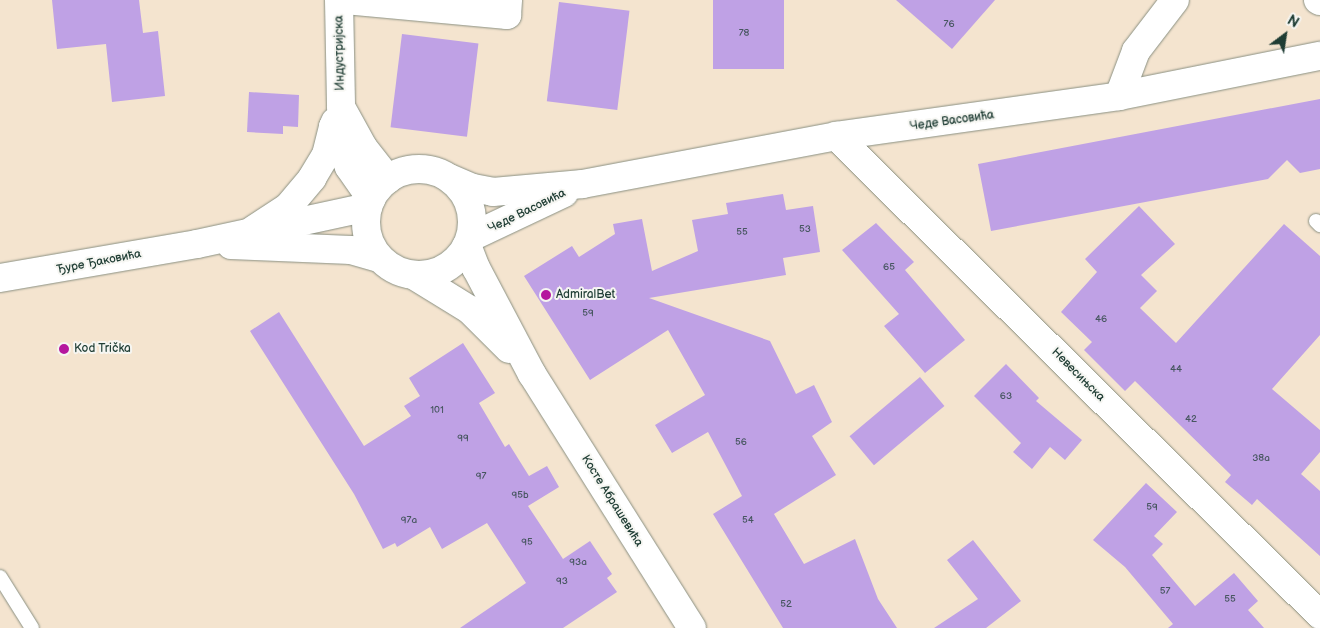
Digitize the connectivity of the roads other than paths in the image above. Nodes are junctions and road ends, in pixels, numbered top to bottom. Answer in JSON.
{"nodes":[{"id":1,"x":339,"y":0,"type":"edge"},
{"id":2,"x":345,"y":0,"type":"edge"},
{"id":3,"x":508,"y":0,"type":"edge"},
{"id":4,"x":1176,"y":0,"type":"edge"},
{"id":5,"x":1320,"y":56,"type":"edge"},
{"id":6,"x":1119,"y":96,"type":"junction"},
{"id":7,"x":337,"y":117,"type":"junction"},
{"id":8,"x":836,"y":136,"type":"junction"},
{"id":9,"x":388,"y":178,"type":"junction"},
{"id":10,"x":449,"y":178,"type":"junction"},
{"id":11,"x":583,"y":184,"type":"junction"},
{"id":12,"x":369,"y":203,"type":"junction"},
{"id":13,"x":253,"y":230,"type":"junction"},
{"id":14,"x":469,"y":241,"type":"junction"},
{"id":15,"x":197,"y":244,"type":"junction"},
{"id":16,"x":379,"y":258,"type":"junction"},
{"id":17,"x":415,"y":276,"type":"junction"},
{"id":18,"x":0,"y":278,"type":"edge"},
{"id":19,"x":532,"y":374,"type":"junction"},
{"id":20,"x":0,"y":578,"type":"edge"},
{"id":21,"x":1320,"y":615,"type":"edge"},
{"id":22,"x":32,"y":628,"type":"edge"},
{"id":23,"x":692,"y":628,"type":"edge"}],
"edges":[{"from":1,"to":7,"type":"street","name":"Индустријска"},
{"from":2,"to":3,"type":"street"},
{"from":4,"to":6,"type":"street"},
{"from":5,"to":6,"type":"street","name":"Чеде Васовића"},
{"from":6,"to":8,"type":"street","name":"Чеде Васовића"},
{"from":7,"to":9,"type":"street","name":"Индустријска"},
{"from":7,"to":12,"type":"street","name":"Индустријска"},
{"from":7,"to":13,"type":"street"},
{"from":8,"to":11,"type":"street","name":"Чеде Васовића"},
{"from":8,"to":21,"type":"street","name":"Невесињска"},
{"from":9,"to":10,"type":"street"},
{"from":9,"to":12,"type":"street"},
{"from":10,"to":11,"type":"street","name":"Чеде Васовића"},
{"from":10,"to":14,"type":"street"},
{"from":11,"to":14,"type":"street","name":"Чеде Васовића"},
{"from":12,"to":13,"type":"street","name":"Ђуре Ђаковића"},
{"from":12,"to":16,"type":"street"},
{"from":13,"to":15,"type":"street","name":"Ђуре Ђаковића"},
{"from":14,"to":17,"type":"street"},
{"from":14,"to":19,"type":"street","name":"Косте Абрашевића"},
{"from":15,"to":16,"type":"street","name":"Ђуре Ђаковића"},
{"from":15,"to":18,"type":"street","name":"Ђуре Ђаковића"},
{"from":16,"to":17,"type":"street"},
{"from":17,"to":19,"type":"street","name":"Косте Абрашевића"},
{"from":19,"to":23,"type":"street","name":"Косте Абрашевића"},
{"from":20,"to":22,"type":"lane"}]}
